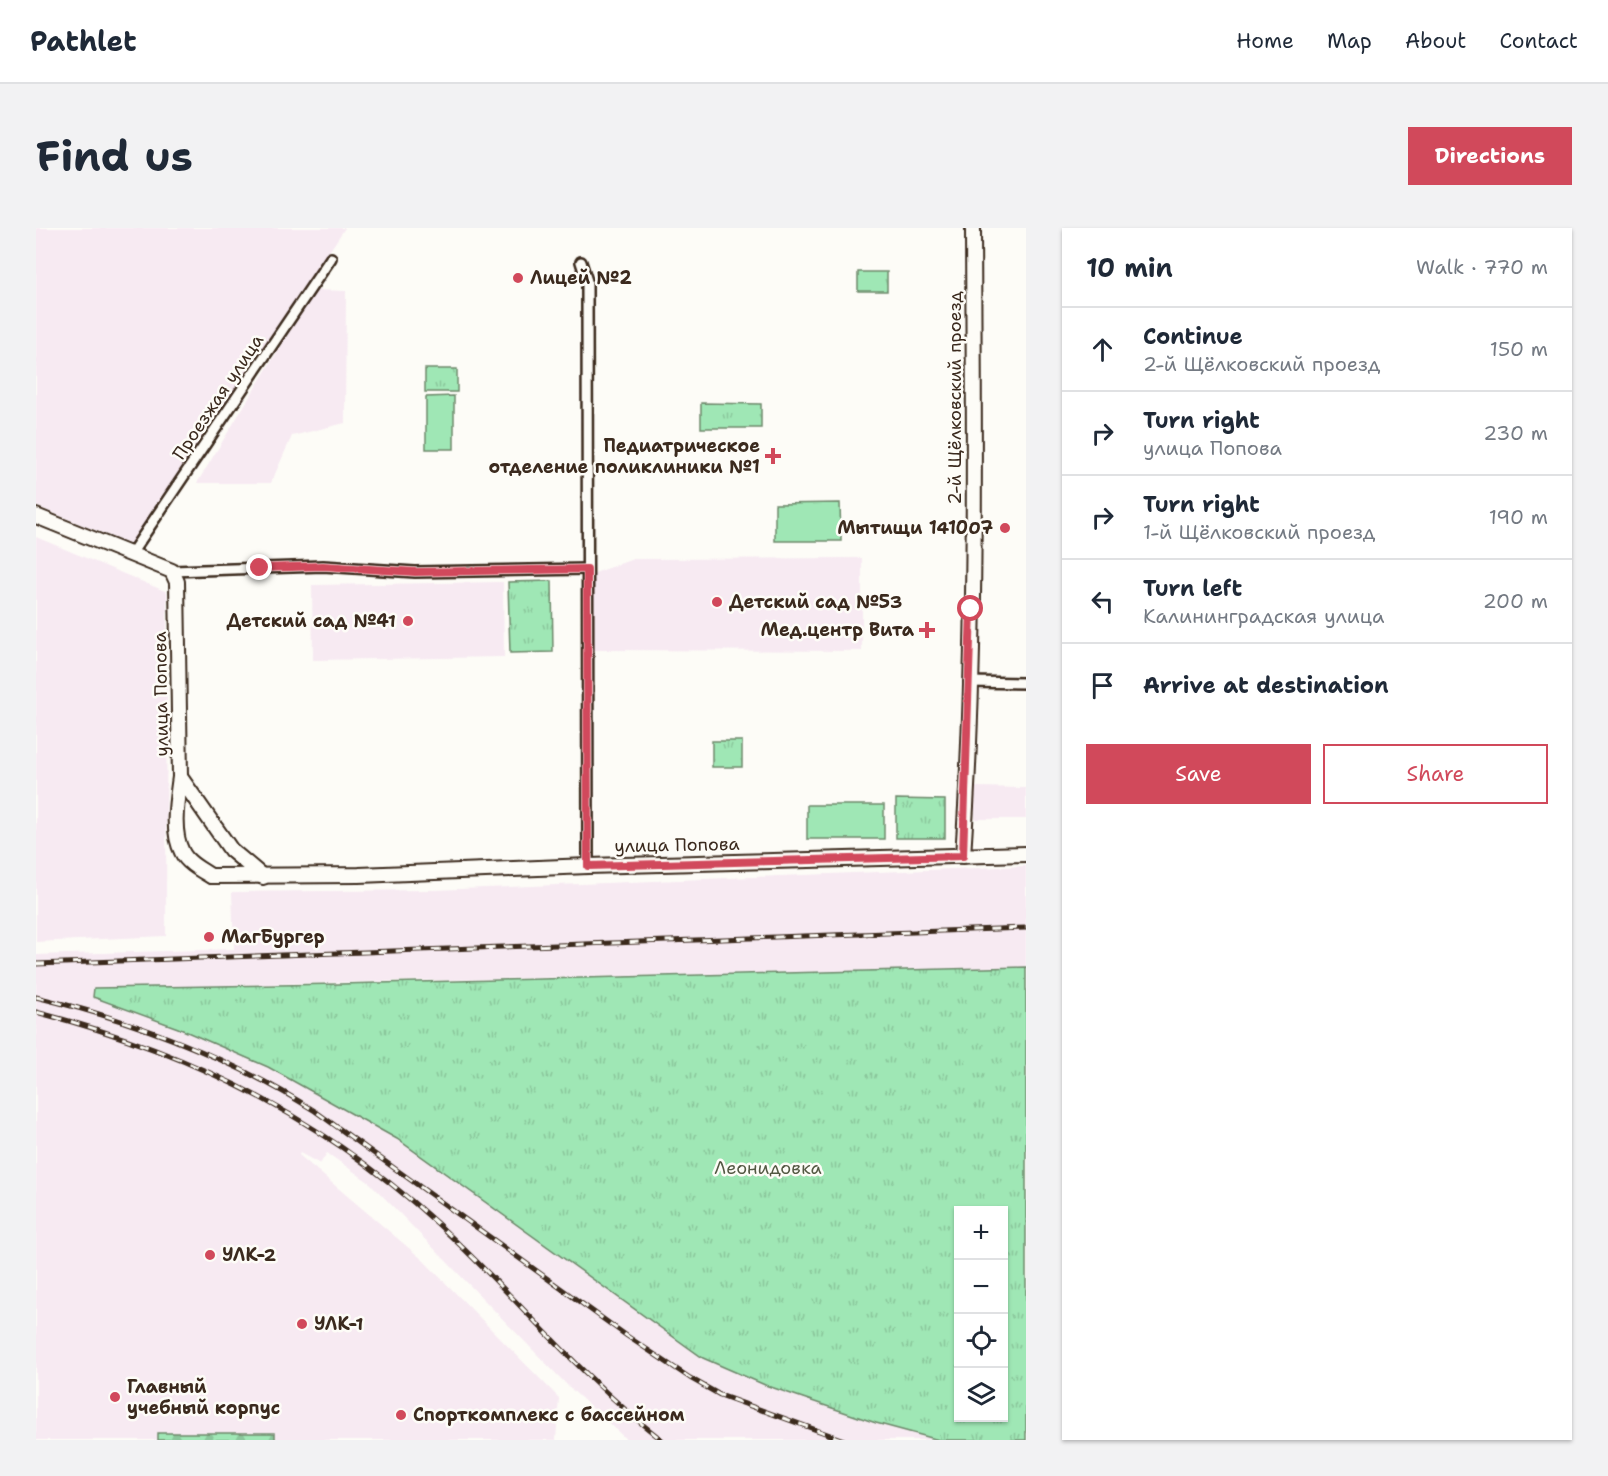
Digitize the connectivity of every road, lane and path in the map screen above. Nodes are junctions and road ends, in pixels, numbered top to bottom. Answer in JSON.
{"nodes":[{"id":1,"x":974,"y":228,"type":"edge"},
{"id":2,"x":331,"y":258,"type":"dead end"},
{"id":3,"x":581,"y":262,"type":"dead end"},
{"id":4,"x":36,"y":516,"type":"edge"},
{"id":5,"x":131,"y":554,"type":"junction"},
{"id":6,"x":587,"y":569,"type":"junction"},
{"id":7,"x":172,"y":571,"type":"junction"},
{"id":8,"x":969,"y":682,"type":"junction"},
{"id":9,"x":1026,"y":683,"type":"edge"},
{"id":10,"x":180,"y":777,"type":"junction"},
{"id":11,"x":202,"y":811,"type":"junction"},
{"id":12,"x":178,"y":833,"type":"junction"},
{"id":13,"x":231,"y":850,"type":"junction"},
{"id":14,"x":1026,"y":854,"type":"edge"},
{"id":15,"x":963,"y":856,"type":"junction"},
{"id":16,"x":588,"y":866,"type":"junction"},
{"id":17,"x":211,"y":876,"type":"junction"},
{"id":18,"x":263,"y":877,"type":"junction"}],
"edges":[{"from":1,"to":8,"type":"street","name":"2-й Щёлковский проезд"},
{"from":2,"to":5,"type":"street","name":"Проезжая улица"},
{"from":3,"to":6,"type":"street"},
{"from":4,"to":5,"type":"street"},
{"from":5,"to":7,"type":"street"},
{"from":6,"to":7,"type":"street"},
{"from":6,"to":16,"type":"street"},
{"from":7,"to":10,"type":"street","name":"улица Попова"},
{"from":8,"to":9,"type":"street"},
{"from":8,"to":15,"type":"street","name":"2-й Щёлковский проезд"},
{"from":10,"to":11,"type":"street","name":"улица Попова"},
{"from":10,"to":12,"type":"street"},
{"from":11,"to":12,"type":"street"},
{"from":11,"to":13,"type":"street","name":"улица Попова"},
{"from":12,"to":17,"type":"street"},
{"from":13,"to":17,"type":"street"},
{"from":13,"to":18,"type":"street","name":"улица Попова"},
{"from":14,"to":15,"type":"street","name":"улица Попова"},
{"from":15,"to":16,"type":"street","name":"улица Попова"},
{"from":16,"to":18,"type":"street","name":"улица Попова"},
{"from":17,"to":18,"type":"street"}]}
